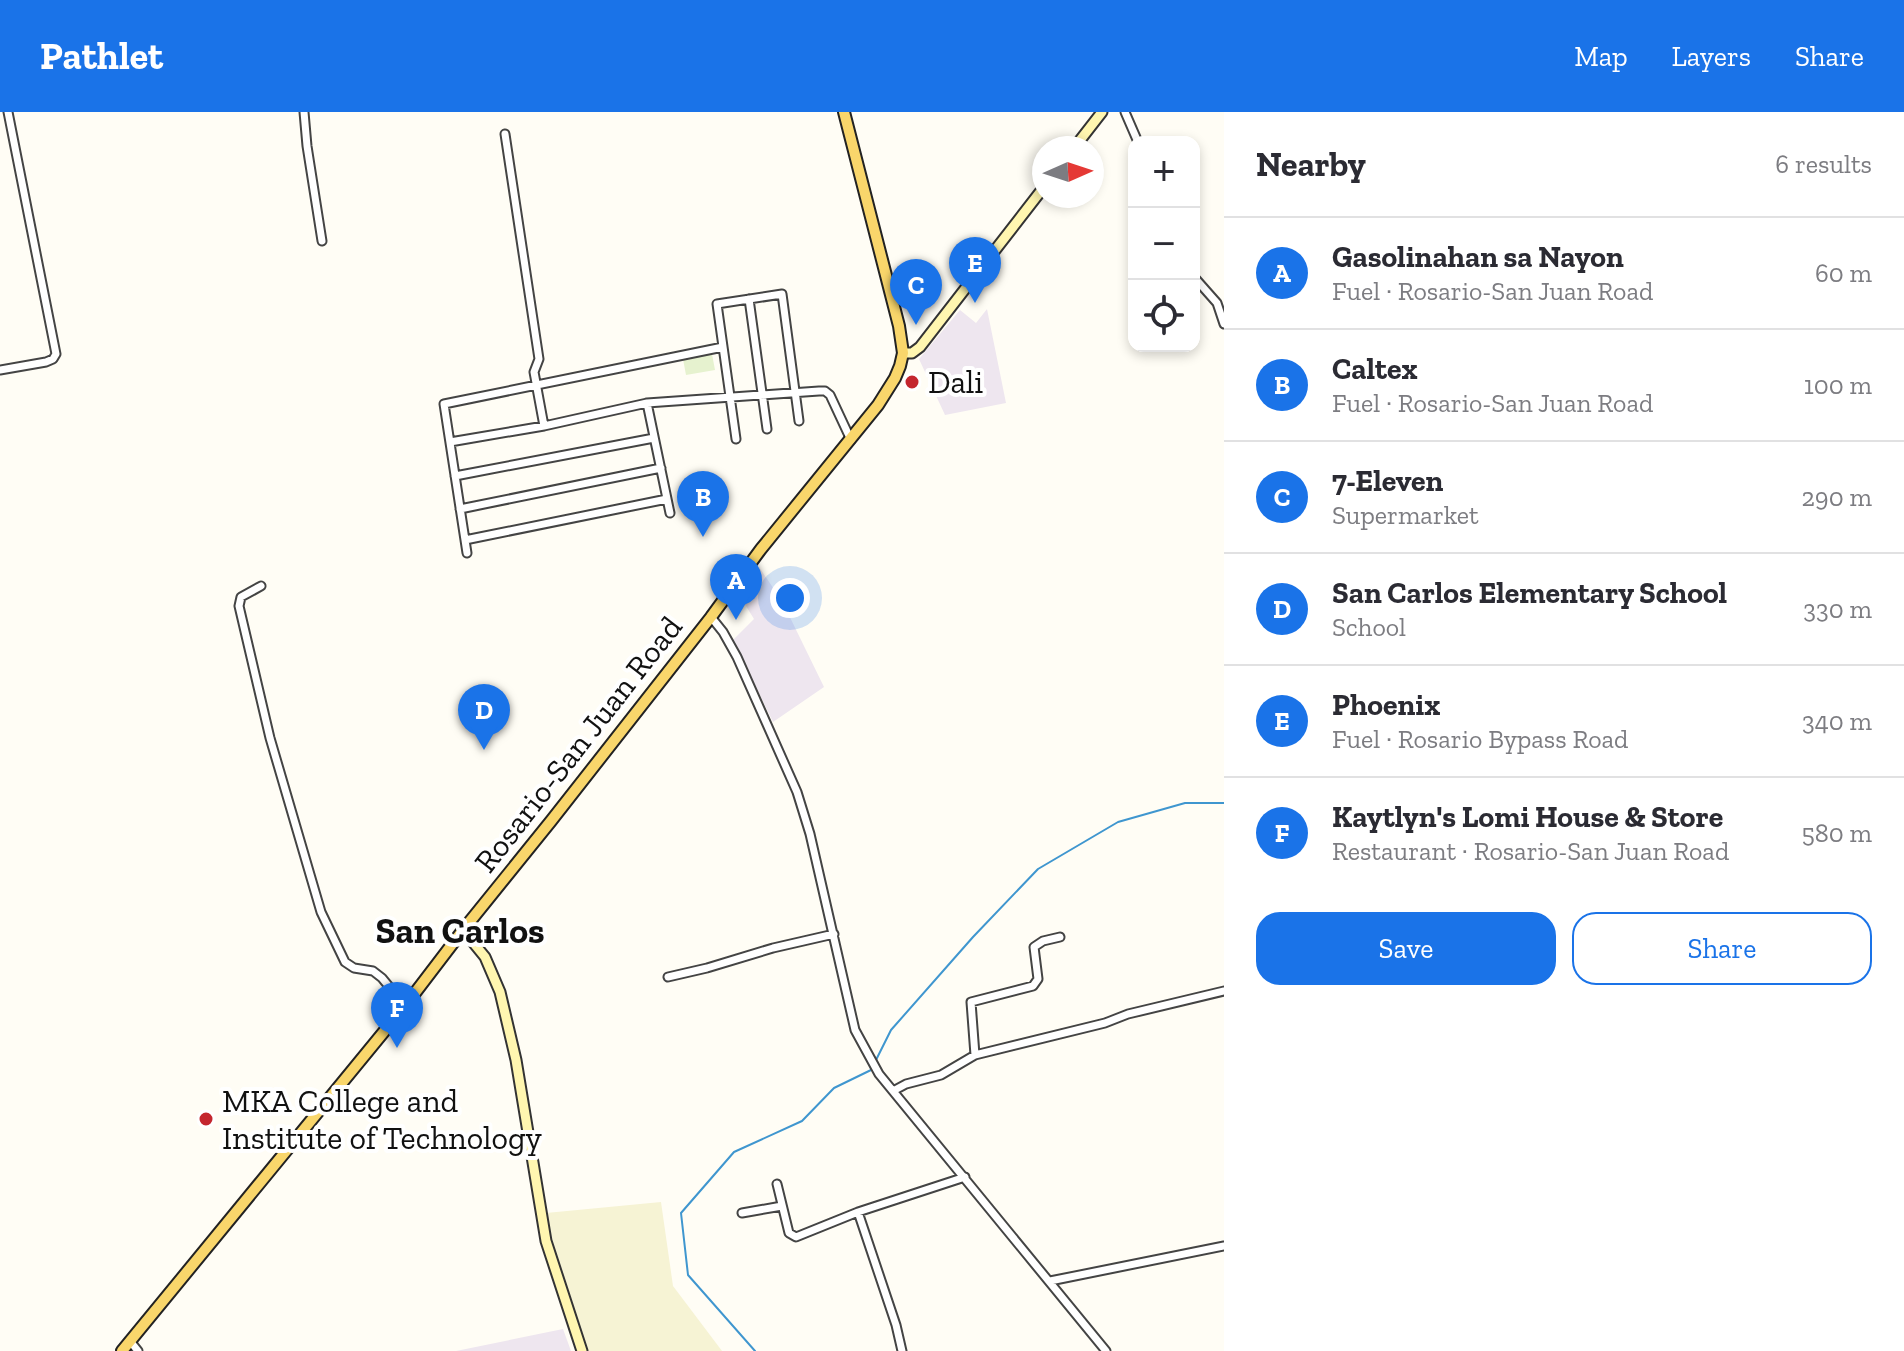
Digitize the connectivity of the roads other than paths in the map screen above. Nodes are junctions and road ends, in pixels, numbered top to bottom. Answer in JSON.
{"nodes":[{"id":1,"x":8,"y":112,"type":"edge"},
{"id":2,"x":304,"y":112,"type":"edge"},
{"id":3,"x":844,"y":112,"type":"edge"},
{"id":4,"x":1102,"y":112,"type":"edge"},
{"id":5,"x":1125,"y":112,"type":"edge"},
{"id":6,"x":505,"y":134,"type":"dead end"},
{"id":7,"x":1083,"y":136,"type":"edge"},
{"id":8,"x":1135,"y":136,"type":"edge"},
{"id":9,"x":1032,"y":202,"type":"edge"},
{"id":10,"x":322,"y":241,"type":"dead end"},
{"id":11,"x":1197,"y":280,"type":"edge"},
{"id":12,"x":749,"y":299,"type":"junction"},
{"id":13,"x":1224,"y":324,"type":"edge"},
{"id":14,"x":723,"y":347,"type":"junction"},
{"id":15,"x":903,"y":353,"type":"junction"},
{"id":16,"x":0,"y":370,"type":"edge"},
{"id":17,"x":536,"y":385,"type":"junction"},
{"id":18,"x":796,"y":392,"type":"junction"},
{"id":19,"x":762,"y":395,"type":"junction"},
{"id":20,"x":730,"y":397,"type":"junction"},
{"id":21,"x":647,"y":403,"type":"junction"},
{"id":22,"x":799,"y":421,"type":"dead end"},
{"id":23,"x":544,"y":426,"type":"junction"},
{"id":24,"x":767,"y":429,"type":"dead end"},
{"id":25,"x":654,"y":438,"type":"junction"},
{"id":26,"x":736,"y":439,"type":"dead end"},
{"id":27,"x":851,"y":440,"type":"junction"},
{"id":28,"x":450,"y":442,"type":"junction"},
{"id":29,"x":661,"y":468,"type":"junction"},
{"id":30,"x":455,"y":476,"type":"junction"},
{"id":31,"x":667,"y":499,"type":"junction"},
{"id":32,"x":460,"y":509,"type":"junction"},
{"id":33,"x":670,"y":513,"type":"dead end"},
{"id":34,"x":465,"y":540,"type":"junction"},
{"id":35,"x":467,"y":553,"type":"dead end"},
{"id":36,"x":261,"y":586,"type":"dead end"},
{"id":37,"x":711,"y":617,"type":"junction"},
{"id":38,"x":463,"y":930,"type":"junction"},
{"id":39,"x":834,"y":934,"type":"junction"},
{"id":40,"x":1060,"y":937,"type":"dead end"},
{"id":41,"x":668,"y":977,"type":"dead end"},
{"id":42,"x":1224,"y":991,"type":"edge"},
{"id":43,"x":405,"y":1006,"type":"junction"},
{"id":44,"x":975,"y":1055,"type":"junction"},
{"id":45,"x":893,"y":1091,"type":"junction"},
{"id":46,"x":965,"y":1177,"type":"junction"},
{"id":47,"x":777,"y":1184,"type":"dead end"},
{"id":48,"x":782,"y":1206,"type":"junction"},
{"id":49,"x":858,"y":1212,"type":"junction"},
{"id":50,"x":742,"y":1213,"type":"dead end"},
{"id":51,"x":1224,"y":1246,"type":"edge"},
{"id":52,"x":1050,"y":1281,"type":"junction"},
{"id":53,"x":130,"y":1341,"type":"junction"},
{"id":54,"x":122,"y":1351,"type":"edge"},
{"id":55,"x":138,"y":1351,"type":"edge"},
{"id":56,"x":582,"y":1351,"type":"edge"},
{"id":57,"x":902,"y":1351,"type":"edge"},
{"id":58,"x":1106,"y":1351,"type":"edge"}],
"edges":[{"from":1,"to":16,"type":"street"},
{"from":2,"to":10,"type":"street"},
{"from":3,"to":15,"type":"main road"},
{"from":4,"to":7,"type":"street"},
{"from":5,"to":8,"type":"street"},
{"from":6,"to":17,"type":"street"},
{"from":9,"to":15,"type":"street"},
{"from":11,"to":13,"type":"street"},
{"from":12,"to":14,"type":"street"},
{"from":12,"to":18,"type":"street"},
{"from":12,"to":19,"type":"street"},
{"from":14,"to":17,"type":"street"},
{"from":14,"to":20,"type":"street"},
{"from":15,"to":27,"type":"main road","name":"Rosario-San Juan Road"},
{"from":17,"to":23,"type":"street"},
{"from":17,"to":28,"type":"street"},
{"from":18,"to":19,"type":"street"},
{"from":18,"to":22,"type":"street"},
{"from":18,"to":27,"type":"street"},
{"from":19,"to":20,"type":"street"},
{"from":19,"to":24,"type":"street"},
{"from":20,"to":21,"type":"street"},
{"from":20,"to":26,"type":"street"},
{"from":21,"to":23,"type":"street"},
{"from":21,"to":25,"type":"street"},
{"from":23,"to":28,"type":"street"},
{"from":25,"to":29,"type":"street"},
{"from":25,"to":30,"type":"street"},
{"from":27,"to":37,"type":"main road","name":"Rosario-San Juan Road"},
{"from":28,"to":30,"type":"street"},
{"from":29,"to":31,"type":"street"},
{"from":29,"to":32,"type":"street"},
{"from":30,"to":32,"type":"street"},
{"from":31,"to":33,"type":"street"},
{"from":31,"to":34,"type":"street"},
{"from":32,"to":34,"type":"street"},
{"from":34,"to":35,"type":"street"},
{"from":36,"to":43,"type":"street"},
{"from":37,"to":38,"type":"main road","name":"Rosario-San Juan Road"},
{"from":37,"to":39,"type":"street"},
{"from":38,"to":43,"type":"main road","name":"Rosario-San Juan Road"},
{"from":38,"to":56,"type":"street"},
{"from":39,"to":41,"type":"street"},
{"from":39,"to":45,"type":"street"},
{"from":40,"to":44,"type":"street"},
{"from":42,"to":44,"type":"street"},
{"from":43,"to":53,"type":"main road","name":"Rosario-San Juan Road"},
{"from":44,"to":45,"type":"street"},
{"from":45,"to":46,"type":"street"},
{"from":46,"to":49,"type":"street"},
{"from":46,"to":52,"type":"street"},
{"from":47,"to":48,"type":"street"},
{"from":48,"to":49,"type":"street"},
{"from":48,"to":50,"type":"street"},
{"from":49,"to":57,"type":"street"},
{"from":51,"to":52,"type":"street"},
{"from":52,"to":58,"type":"street"},
{"from":53,"to":54,"type":"main road","name":"Rosario-San Juan Road"},
{"from":53,"to":55,"type":"street"}]}
